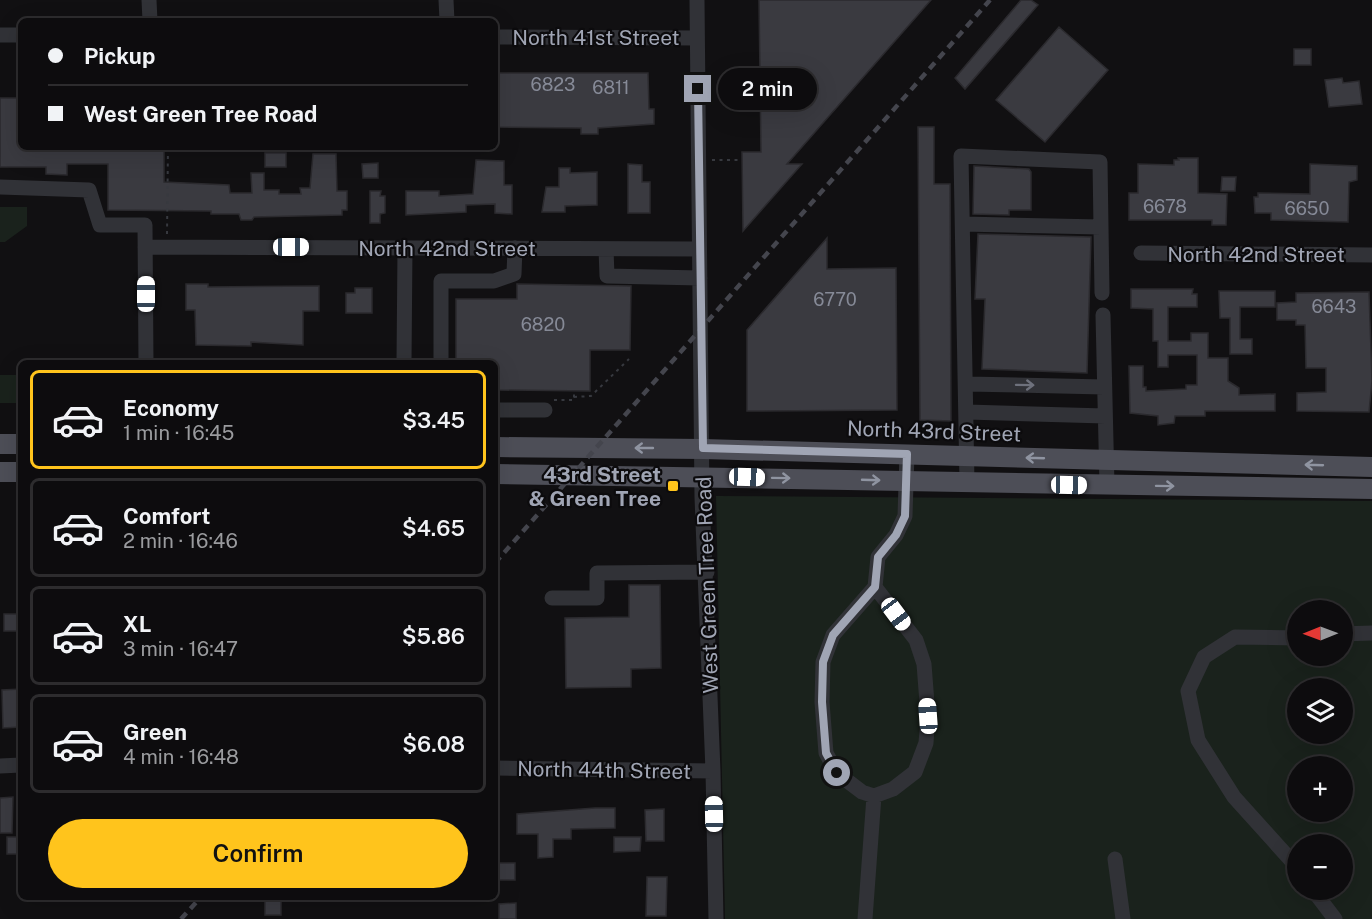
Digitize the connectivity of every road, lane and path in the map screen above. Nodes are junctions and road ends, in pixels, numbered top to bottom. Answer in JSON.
{"nodes":[{"id":1,"x":149,"y":0,"type":"edge"},
{"id":2,"x":446,"y":0,"type":"edge"},
{"id":3,"x":697,"y":0,"type":"edge"},
{"id":4,"x":150,"y":18,"type":"edge"},
{"id":5,"x":447,"y":18,"type":"edge"},
{"id":6,"x":0,"y":35,"type":"edge"},
{"id":7,"x":18,"y":35,"type":"edge"},
{"id":8,"x":498,"y":37,"type":"edge"},
{"id":9,"x":697,"y":38,"type":"junction"},
{"id":10,"x":168,"y":150,"type":"edge"},
{"id":11,"x":698,"y":160,"type":"junction"},
{"id":12,"x":742,"y":160,"type":"dead end"},
{"id":13,"x":0,"y":187,"type":"edge"},
{"id":14,"x":963,"y":224,"type":"junction"},
{"id":15,"x":1101,"y":227,"type":"junction"},
{"id":16,"x":145,"y":247,"type":"junction"},
{"id":17,"x":167,"y":247,"type":"junction"},
{"id":18,"x":405,"y":248,"type":"junction"},
{"id":19,"x":515,"y":248,"type":"junction"},
{"id":20,"x":606,"y":249,"type":"junction"},
{"id":21,"x":699,"y":249,"type":"junction"},
{"id":22,"x":1141,"y":253,"type":"dead end"},
{"id":23,"x":1372,"y":255,"type":"edge"},
{"id":24,"x":699,"y":278,"type":"junction"},
{"id":25,"x":1102,"y":293,"type":"dead end"},
{"id":26,"x":1103,"y":315,"type":"dead end"},
{"id":27,"x":629,"y":359,"type":"dead end"},
{"id":28,"x":146,"y":360,"type":"edge"},
{"id":29,"x":404,"y":360,"type":"edge"},
{"id":30,"x":441,"y":360,"type":"edge"},
{"id":31,"x":967,"y":384,"type":"junction"},
{"id":32,"x":1104,"y":387,"type":"junction"},
{"id":33,"x":574,"y":391,"type":"dead end"},
{"id":34,"x":574,"y":397,"type":"junction"},
{"id":35,"x":498,"y":410,"type":"edge"},
{"id":36,"x":545,"y":410,"type":"joint"},
{"id":37,"x":967,"y":412,"type":"junction"},
{"id":38,"x":1105,"y":416,"type":"junction"},
{"id":39,"x":0,"y":444,"type":"edge"},
{"id":40,"x":18,"y":444,"type":"edge"},
{"id":41,"x":498,"y":447,"type":"edge"},
{"id":42,"x":703,"y":448,"type":"junction"},
{"id":43,"x":907,"y":454,"type":"junction"},
{"id":44,"x":968,"y":456,"type":"junction"},
{"id":45,"x":1106,"y":460,"type":"junction"},
{"id":46,"x":1372,"y":467,"type":"edge"},
{"id":47,"x":0,"y":472,"type":"edge"},
{"id":48,"x":18,"y":472,"type":"edge"},
{"id":49,"x":498,"y":474,"type":"edge"},
{"id":50,"x":702,"y":476,"type":"junction"},
{"id":51,"x":906,"y":481,"type":"junction"},
{"id":52,"x":967,"y":482,"type":"junction"},
{"id":53,"x":1107,"y":485,"type":"junction"},
{"id":54,"x":1372,"y":489,"type":"edge"},
{"id":55,"x":707,"y":572,"type":"junction"},
{"id":56,"x":875,"y":587,"type":"junction"},
{"id":57,"x":552,"y":598,"type":"dead end"},
{"id":58,"x":1372,"y":633,"type":"edge"},
{"id":59,"x":1353,"y":634,"type":"edge"},
{"id":60,"x":1287,"y":638,"type":"edge"},
{"id":61,"x":18,"y":765,"type":"edge"},
{"id":62,"x":0,"y":766,"type":"edge"},
{"id":63,"x":498,"y":768,"type":"edge"},
{"id":64,"x":713,"y":771,"type":"junction"},
{"id":65,"x":874,"y":796,"type":"junction"},
{"id":66,"x":1287,"y":856,"type":"edge"},
{"id":67,"x":1115,"y":858,"type":"dead end"},
{"id":68,"x":1321,"y":900,"type":"edge"},
{"id":69,"x":716,"y":919,"type":"edge"},
{"id":70,"x":865,"y":919,"type":"edge"},
{"id":71,"x":1123,"y":919,"type":"edge"},
{"id":72,"x":1335,"y":919,"type":"edge"}],
"edges":[{"from":1,"to":4,"type":"street"},
{"from":2,"to":5,"type":"street"},
{"from":3,"to":9,"type":"street","name":"West Green Tree Road"},
{"from":6,"to":7,"type":"street"},
{"from":8,"to":9,"type":"street","name":"North 41st Street"},
{"from":9,"to":11,"type":"street","name":"West Green Tree Road"},
{"from":10,"to":17,"type":"path"},
{"from":11,"to":12,"type":"path"},
{"from":11,"to":21,"type":"street","name":"West Green Tree Road"},
{"from":13,"to":16,"type":"street"},
{"from":14,"to":15,"type":"street"},
{"from":14,"to":15,"type":"street"},
{"from":14,"to":31,"type":"street"},
{"from":15,"to":25,"type":"street"},
{"from":16,"to":17,"type":"street","name":"North 42nd Street"},
{"from":16,"to":28,"type":"street"},
{"from":17,"to":18,"type":"street","name":"North 42nd Street"},
{"from":18,"to":19,"type":"street","name":"North 42nd Street"},
{"from":18,"to":29,"type":"street"},
{"from":19,"to":20,"type":"street","name":"North 42nd Street"},
{"from":19,"to":30,"type":"street"},
{"from":20,"to":21,"type":"street","name":"North 42nd Street"},
{"from":20,"to":24,"type":"street"},
{"from":21,"to":24,"type":"street","name":"West Green Tree Road"},
{"from":22,"to":23,"type":"street","name":"North 42nd Street"},
{"from":24,"to":42,"type":"street","name":"West Green Tree Road"},
{"from":26,"to":32,"type":"street"},
{"from":27,"to":34,"type":"path"},
{"from":31,"to":32,"type":"street","one_way":true},
{"from":31,"to":37,"type":"street"},
{"from":32,"to":38,"type":"street"},
{"from":33,"to":34,"type":"path"},
{"from":34,"to":36,"type":"path"},
{"from":35,"to":36,"type":"street"},
{"from":37,"to":38,"type":"street"},
{"from":37,"to":44,"type":"street"},
{"from":38,"to":45,"type":"street"},
{"from":39,"to":40,"type":"main road"},
{"from":42,"to":41,"type":"main road","name":"North 43rd Street","one_way":true},
{"from":42,"to":43,"type":"main road","name":"North 43rd Street"},
{"from":42,"to":50,"type":"street","name":"West Green Tree Road"},
{"from":43,"to":44,"type":"main road","name":"North 43rd Street"},
{"from":43,"to":51,"type":"street"},
{"from":45,"to":44,"type":"main road","name":"North 43rd Street","one_way":true},
{"from":44,"to":52,"type":"street"},
{"from":46,"to":45,"type":"main road","name":"North 43rd Street","one_way":true},
{"from":45,"to":53,"type":"street"},
{"from":47,"to":48,"type":"main road"},
{"from":49,"to":50,"type":"main road"},
{"from":50,"to":51,"type":"main road","one_way":true},
{"from":50,"to":55,"type":"street","name":"West Green Tree Road"},
{"from":51,"to":52,"type":"main road"},
{"from":51,"to":56,"type":"street"},
{"from":52,"to":53,"type":"main road"},
{"from":53,"to":54,"type":"main road","one_way":true},
{"from":55,"to":57,"type":"street"},
{"from":55,"to":64,"type":"street","name":"West Green Tree Road"},
{"from":56,"to":65,"type":"street"},
{"from":56,"to":65,"type":"street"},
{"from":58,"to":59,"type":"street"},
{"from":60,"to":66,"type":"street"},
{"from":61,"to":62,"type":"street"},
{"from":63,"to":64,"type":"street","name":"North 44th Street"},
{"from":64,"to":69,"type":"street","name":"West Green Tree Road"},
{"from":65,"to":70,"type":"street"},
{"from":67,"to":71,"type":"street"},
{"from":68,"to":72,"type":"street"}]}
